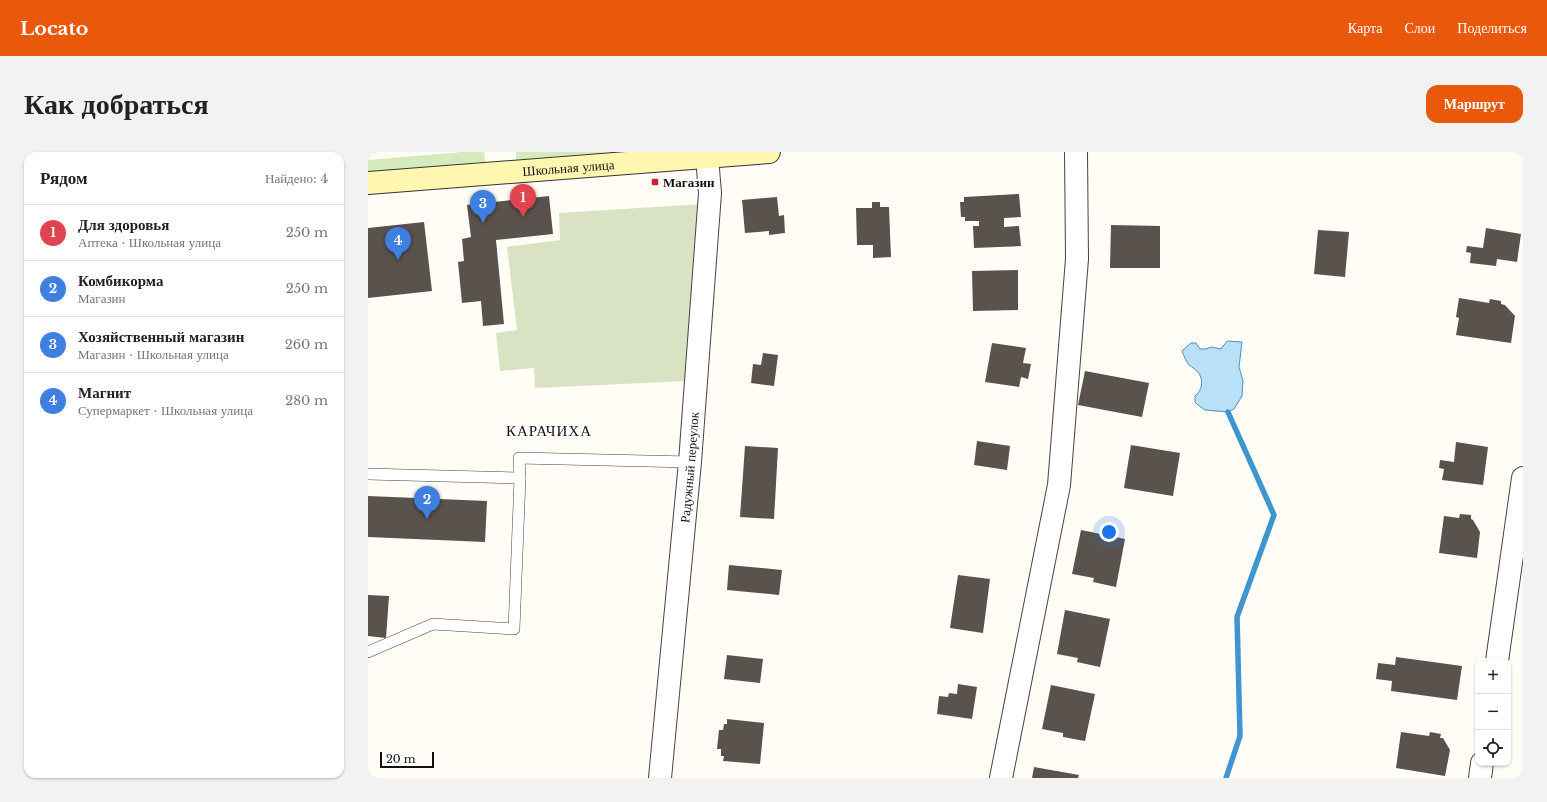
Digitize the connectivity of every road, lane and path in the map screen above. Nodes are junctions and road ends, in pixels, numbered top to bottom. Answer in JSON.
{"nodes":[{"id":1,"x":769,"y":152,"type":"edge"},
{"id":2,"x":1076,"y":152,"type":"edge"},
{"id":3,"x":707,"y":154,"type":"edge"},
{"id":4,"x":368,"y":183,"type":"edge"},
{"id":5,"x":690,"y":462,"type":"junction"},
{"id":6,"x":368,"y":474,"type":"edge"},
{"id":7,"x":520,"y":478,"type":"junction"},
{"id":8,"x":1523,"y":478,"type":"edge"},
{"id":9,"x":368,"y":652,"type":"edge"},
{"id":10,"x":1497,"y":658,"type":"edge"},
{"id":11,"x":1482,"y":766,"type":"edge"},
{"id":12,"x":660,"y":778,"type":"edge"},
{"id":13,"x":1001,"y":778,"type":"edge"},
{"id":14,"x":1480,"y":778,"type":"edge"}],
"edges":[{"from":1,"to":3,"type":"main road","name":"Школьная улица"},
{"from":2,"to":13,"type":"street"},
{"from":3,"to":4,"type":"main road","name":"Школьная улица"},
{"from":3,"to":5,"type":"street","name":"Радужный переулок"},
{"from":5,"to":7,"type":"lane"},
{"from":5,"to":12,"type":"street","name":"Радужный переулок"},
{"from":6,"to":7,"type":"lane"},
{"from":7,"to":9,"type":"lane"},
{"from":8,"to":10,"type":"street"},
{"from":11,"to":14,"type":"street"}]}
